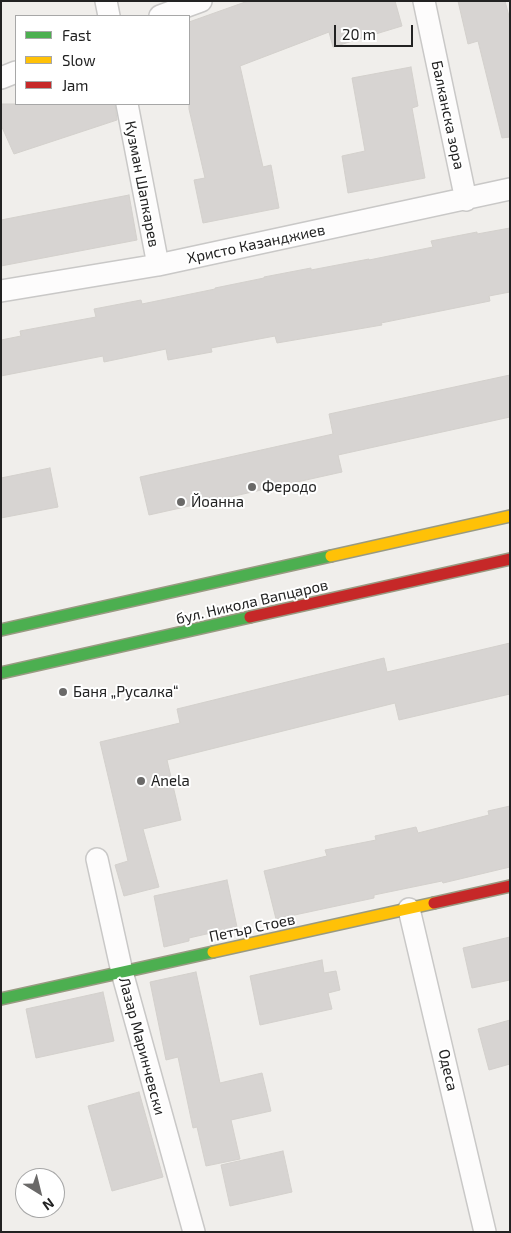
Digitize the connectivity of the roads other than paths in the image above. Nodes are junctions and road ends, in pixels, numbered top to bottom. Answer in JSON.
{"nodes":[{"id":1,"x":106,"y":1,"type":"edge"},
{"id":2,"x":201,"y":1,"type":"edge"},
{"id":3,"x":424,"y":1,"type":"edge"},
{"id":4,"x":110,"y":15,"type":"edge"},
{"id":5,"x":163,"y":15,"type":"edge"},
{"id":6,"x":15,"y":72,"type":"edge"},
{"id":7,"x":1,"y":78,"type":"edge"},
{"id":8,"x":127,"y":105,"type":"edge"},
{"id":9,"x":510,"y":190,"type":"edge"},
{"id":10,"x":466,"y":200,"type":"junction"},
{"id":11,"x":158,"y":265,"type":"junction"},
{"id":12,"x":1,"y":292,"type":"edge"},
{"id":13,"x":510,"y":516,"type":"edge"},
{"id":14,"x":510,"y":559,"type":"edge"},
{"id":15,"x":1,"y":630,"type":"edge"},
{"id":16,"x":1,"y":673,"type":"edge"},
{"id":17,"x":97,"y":860,"type":"dead end"},
{"id":18,"x":510,"y":886,"type":"edge"},
{"id":19,"x":409,"y":909,"type":"junction"},
{"id":20,"x":122,"y":972,"type":"junction"},
{"id":21,"x":1,"y":999,"type":"edge"},
{"id":22,"x":194,"y":1232,"type":"edge"},
{"id":23,"x":485,"y":1232,"type":"edge"}],
"edges":[{"from":1,"to":4,"type":"street"},
{"from":2,"to":5,"type":"street"},
{"from":3,"to":10,"type":"street","name":"Балканска зора"},
{"from":6,"to":7,"type":"street"},
{"from":8,"to":11,"type":"street","name":"Кузман Шапкарев"},
{"from":9,"to":10,"type":"street","name":"Христо Казанджиев"},
{"from":10,"to":11,"type":"street","name":"Христо Казанджиев"},
{"from":11,"to":12,"type":"street","name":"Христо Казанджиев"},
{"from":13,"to":15,"type":"street","name":"бул. Никола Вапцаров"},
{"from":14,"to":16,"type":"street","name":"бул. Никола Вапцаров"},
{"from":17,"to":20,"type":"street","name":"Лазар Маринчевски"},
{"from":18,"to":19,"type":"street","name":"Петър Стоев"},
{"from":19,"to":20,"type":"street","name":"Петър Стоев"},
{"from":19,"to":23,"type":"street","name":"Одеса"},
{"from":20,"to":21,"type":"street","name":"Петър Стоев"},
{"from":20,"to":22,"type":"street","name":"Лазар Маринчевски"}]}
